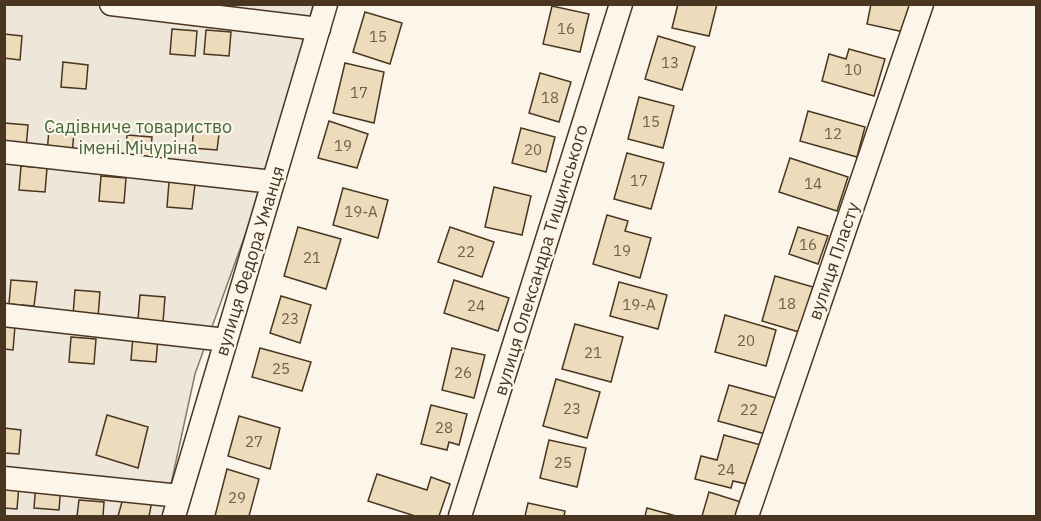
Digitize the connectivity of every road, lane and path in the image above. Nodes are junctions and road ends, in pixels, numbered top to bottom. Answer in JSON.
{"nodes":[{"id":1,"x":111,"y":4,"type":"edge"},
{"id":2,"x":326,"y":4,"type":"edge"},
{"id":3,"x":621,"y":4,"type":"edge"},
{"id":4,"x":922,"y":4,"type":"edge"},
{"id":5,"x":319,"y":29,"type":"junction"},
{"id":6,"x":4,"y":152,"type":"edge"},
{"id":7,"x":273,"y":182,"type":"junction"},
{"id":8,"x":4,"y":315,"type":"edge"},
{"id":9,"x":226,"y":340,"type":"junction"},
{"id":10,"x":4,"y":478,"type":"edge"},
{"id":11,"x":177,"y":506,"type":"edge"},
{"id":12,"x":460,"y":516,"type":"edge"},
{"id":13,"x":747,"y":516,"type":"edge"}],
"edges":[{"from":1,"to":5,"type":"street"},
{"from":2,"to":5,"type":"street","name":"вулиця Федора Уманця"},
{"from":3,"to":12,"type":"street","name":"вулиця Олександра Тищинського"},
{"from":4,"to":13,"type":"street","name":"вулиця Пласту"},
{"from":5,"to":7,"type":"street","name":"вулиця Федора Уманця"},
{"from":6,"to":7,"type":"street"},
{"from":7,"to":9,"type":"street","name":"вулиця Федора Уманця"},
{"from":8,"to":9,"type":"street"},
{"from":9,"to":11,"type":"street","name":"вулиця Федора Уманця"},
{"from":10,"to":11,"type":"street"}]}
